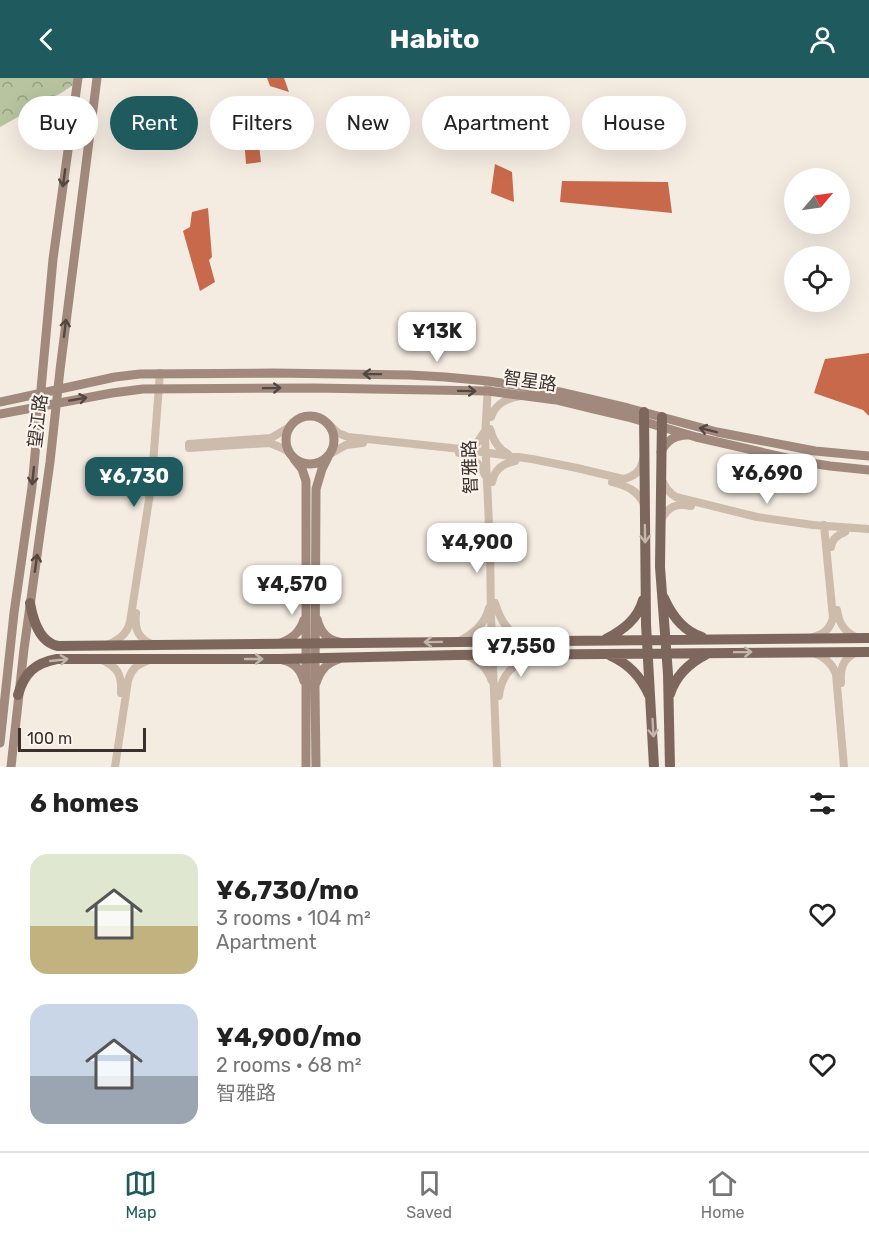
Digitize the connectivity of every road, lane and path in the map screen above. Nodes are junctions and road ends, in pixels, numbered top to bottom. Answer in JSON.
{"nodes":[{"id":1,"x":78,"y":78,"type":"edge"},
{"id":2,"x":97,"y":78,"type":"edge"},
{"id":3,"x":163,"y":373,"type":"junction"},
{"id":4,"x":490,"y":387,"type":"junction"},
{"id":5,"x":59,"y":389,"type":"junction"},
{"id":6,"x":162,"y":389,"type":"junction"},
{"id":7,"x":41,"y":393,"type":"junction"},
{"id":8,"x":524,"y":396,"type":"junction"},
{"id":9,"x":0,"y":402,"type":"edge"},
{"id":10,"x":56,"y":403,"type":"junction"},
{"id":11,"x":40,"y":406,"type":"junction"},
{"id":12,"x":0,"y":414,"type":"edge"},
{"id":13,"x":491,"y":417,"type":"junction"},
{"id":14,"x":628,"y":417,"type":"junction"},
{"id":15,"x":644,"y":417,"type":"junction"},
{"id":16,"x":662,"y":422,"type":"junction"},
{"id":17,"x":330,"y":425,"type":"junction"},
{"id":18,"x":288,"y":428,"type":"junction"},
{"id":19,"x":488,"y":428,"type":"junction"},
{"id":20,"x":691,"y":435,"type":"junction"},
{"id":21,"x":643,"y":441,"type":"junction"},
{"id":22,"x":460,"y":451,"type":"junction"},
{"id":23,"x":661,"y":452,"type":"junction"},
{"id":24,"x":291,"y":455,"type":"junction"},
{"id":25,"x":488,"y":455,"type":"junction"},
{"id":26,"x":329,"y":456,"type":"junction"},
{"id":27,"x":643,"y":456,"type":"junction"},
{"id":28,"x":869,"y":456,"type":"edge"},
{"id":29,"x":514,"y":459,"type":"junction"},
{"id":30,"x":869,"y":470,"type":"edge"},
{"id":31,"x":661,"y":474,"type":"junction"},
{"id":32,"x":489,"y":481,"type":"junction"},
{"id":33,"x":644,"y":504,"type":"junction"},
{"id":34,"x":660,"y":523,"type":"junction"},
{"id":35,"x":827,"y":528,"type":"junction"},
{"id":36,"x":869,"y":529,"type":"edge"},
{"id":37,"x":813,"y":530,"type":"junction"},
{"id":38,"x":845,"y":532,"type":"junction"},
{"id":39,"x":869,"y":534,"type":"edge"},
{"id":40,"x":828,"y":545,"type":"junction"},
{"id":41,"x":646,"y":588,"type":"junction"},
{"id":42,"x":661,"y":588,"type":"junction"},
{"id":43,"x":493,"y":602,"type":"junction"},
{"id":44,"x":30,"y":603,"type":"junction"},
{"id":45,"x":311,"y":615,"type":"junction"},
{"id":46,"x":810,"y":638,"type":"junction"},
{"id":47,"x":864,"y":638,"type":"edge"},
{"id":48,"x":708,"y":639,"type":"junction"},
{"id":49,"x":648,"y":640,"type":"junction"},
{"id":50,"x":665,"y":640,"type":"junction"},
{"id":51,"x":457,"y":641,"type":"junction"},
{"id":52,"x":494,"y":641,"type":"junction"},
{"id":53,"x":533,"y":641,"type":"junction"},
{"id":54,"x":603,"y":641,"type":"junction"},
{"id":55,"x":310,"y":644,"type":"junction"},
{"id":56,"x":347,"y":644,"type":"junction"},
{"id":57,"x":158,"y":645,"type":"junction"},
{"id":58,"x":277,"y":645,"type":"junction"},
{"id":59,"x":105,"y":646,"type":"junction"},
{"id":60,"x":810,"y":652,"type":"junction"},
{"id":61,"x":864,"y":652,"type":"edge"},
{"id":62,"x":710,"y":653,"type":"junction"},
{"id":63,"x":604,"y":654,"type":"junction"},
{"id":64,"x":649,"y":654,"type":"junction"},
{"id":65,"x":666,"y":654,"type":"junction"},
{"id":66,"x":457,"y":655,"type":"junction"},
{"id":67,"x":495,"y":655,"type":"junction"},
{"id":68,"x":535,"y":655,"type":"junction"},
{"id":69,"x":346,"y":657,"type":"junction"},
{"id":70,"x":310,"y":658,"type":"junction"},
{"id":71,"x":100,"y":659,"type":"junction"},
{"id":72,"x":150,"y":659,"type":"junction"},
{"id":73,"x":278,"y":659,"type":"junction"},
{"id":74,"x":310,"y":688,"type":"junction"},
{"id":75,"x":497,"y":693,"type":"junction"},
{"id":76,"x":18,"y":695,"type":"junction"},
{"id":77,"x":668,"y":700,"type":"junction"},
{"id":78,"x":651,"y":701,"type":"junction"},
{"id":79,"x":0,"y":743,"type":"edge"},
{"id":80,"x":11,"y":767,"type":"edge"},
{"id":81,"x":110,"y":767,"type":"edge"},
{"id":82,"x":115,"y":767,"type":"edge"},
{"id":83,"x":306,"y":767,"type":"edge"},
{"id":84,"x":316,"y":767,"type":"edge"},
{"id":85,"x":499,"y":767,"type":"edge"},
{"id":86,"x":654,"y":767,"type":"edge"},
{"id":87,"x":670,"y":767,"type":"edge"},
{"id":88,"x":846,"y":767,"type":"edge"}],
"edges":[{"from":1,"to":7,"type":"main road","name":"望江路","one_way":true},
{"from":5,"to":2,"type":"main road","name":"望江路","one_way":true},
{"from":4,"to":3,"type":"main road","name":"智星路","one_way":true},
{"from":3,"to":5,"type":"main road","name":"智星路"},
{"from":3,"to":6,"type":"street"},
{"from":6,"to":4,"type":"main road","name":"智星路","one_way":true},
{"from":4,"to":8,"type":"main road","name":"智星路"},
{"from":4,"to":13,"type":"street","name":"智雅路"},
{"from":4,"to":15,"type":"main road","name":"智星路"},
{"from":4,"to":19,"type":"street","name":"智雅路"},
{"from":5,"to":7,"type":"main road","name":"智星路"},
{"from":5,"to":10,"type":"main road","name":"望江路"},
{"from":10,"to":6,"type":"main road","name":"智星路","one_way":true},
{"from":6,"to":57,"type":"street"},
{"from":6,"to":59,"type":"street"},
{"from":7,"to":9,"type":"main road","name":"智星路"},
{"from":7,"to":11,"type":"main road","name":"望江路"},
{"from":8,"to":13,"type":"street"},
{"from":8,"to":14,"type":"main road","name":"智星路"},
{"from":10,"to":11,"type":"main road","name":"智星路"},
{"from":44,"to":10,"type":"main road","name":"望江路","one_way":true},
{"from":11,"to":12,"type":"main road","name":"智星路"},
{"from":11,"to":79,"type":"main road","name":"望江路","one_way":true},
{"from":13,"to":19,"type":"street","name":"智雅路"},
{"from":14,"to":15,"type":"main road","name":"智星路"},
{"from":14,"to":21,"type":"main road"},
{"from":15,"to":16,"type":"main road","name":"智星路"},
{"from":15,"to":21,"type":"main road"},
{"from":16,"to":20,"type":"main road","name":"智星路"},
{"from":16,"to":23,"type":"main road"},
{"from":28,"to":16,"type":"main road","name":"智星路","one_way":true},
{"from":17,"to":18,"type":"main road"},
{"from":17,"to":22,"type":"street"},
{"from":17,"to":26,"type":"main road"},
{"from":18,"to":24,"type":"main road"},
{"from":18,"to":24,"type":"street"},
{"from":19,"to":22,"type":"street"},
{"from":19,"to":25,"type":"street","name":"智雅路"},
{"from":19,"to":29,"type":"street"},
{"from":20,"to":23,"type":"main road"},
{"from":20,"to":30,"type":"main road","name":"智星路"},
{"from":21,"to":27,"type":"main road"},
{"from":22,"to":25,"type":"street"},
{"from":22,"to":26,"type":"street"},
{"from":22,"to":32,"type":"street"},
{"from":23,"to":31,"type":"main road"},
{"from":24,"to":26,"type":"main road"},
{"from":24,"to":45,"type":"main road"},
{"from":25,"to":29,"type":"street"},
{"from":25,"to":32,"type":"street","name":"智雅路"},
{"from":26,"to":45,"type":"main road"},
{"from":27,"to":29,"type":"street"},
{"from":27,"to":33,"type":"main road"},
{"from":29,"to":32,"type":"street"},
{"from":29,"to":33,"type":"street"},
{"from":31,"to":34,"type":"main road"},
{"from":31,"to":35,"type":"street"},
{"from":32,"to":43,"type":"street","name":"智雅路"},
{"from":33,"to":41,"type":"main road","one_way":true},
{"from":34,"to":37,"type":"street"},
{"from":34,"to":42,"type":"main road"},
{"from":35,"to":36,"type":"street"},
{"from":35,"to":37,"type":"street"},
{"from":35,"to":38,"type":"street"},
{"from":35,"to":40,"type":"street"},
{"from":37,"to":40,"type":"street"},
{"from":38,"to":39,"type":"street"},
{"from":38,"to":40,"type":"street"},
{"from":40,"to":46,"type":"street"},
{"from":40,"to":47,"type":"street"},
{"from":41,"to":49,"type":"main road"},
{"from":41,"to":54,"type":"main road"},
{"from":42,"to":48,"type":"main road"},
{"from":42,"to":50,"type":"main road"},
{"from":43,"to":51,"type":"street"},
{"from":43,"to":52,"type":"street","name":"智雅路"},
{"from":43,"to":53,"type":"street"},
{"from":44,"to":59,"type":"main road"},
{"from":44,"to":76,"type":"main road","name":"望江路"},
{"from":45,"to":55,"type":"main road"},
{"from":45,"to":56,"type":"main road"},
{"from":45,"to":58,"type":"main road"},
{"from":46,"to":47,"type":"main road"},
{"from":46,"to":48,"type":"main road"},
{"from":48,"to":50,"type":"main road"},
{"from":49,"to":50,"type":"main road"},
{"from":49,"to":54,"type":"main road"},
{"from":49,"to":64,"type":"main road"},
{"from":50,"to":65,"type":"main road"},
{"from":51,"to":52,"type":"main road"},
{"from":51,"to":56,"type":"main road","one_way":true},
{"from":52,"to":53,"type":"main road"},
{"from":52,"to":67,"type":"street","name":"智雅路"},
{"from":53,"to":54,"type":"main road"},
{"from":55,"to":56,"type":"main road"},
{"from":55,"to":58,"type":"main road"},
{"from":55,"to":70,"type":"main road"},
{"from":57,"to":58,"type":"main road"},
{"from":57,"to":59,"type":"main road"},
{"from":60,"to":61,"type":"main road"},
{"from":62,"to":60,"type":"main road","one_way":true},
{"from":60,"to":88,"type":"street"},
{"from":61,"to":88,"type":"street"},
{"from":62,"to":65,"type":"main road"},
{"from":62,"to":77,"type":"main road"},
{"from":63,"to":64,"type":"main road"},
{"from":63,"to":68,"type":"main road"},
{"from":63,"to":78,"type":"main road"},
{"from":64,"to":65,"type":"main road"},
{"from":64,"to":78,"type":"main road"},
{"from":65,"to":77,"type":"main road"},
{"from":66,"to":67,"type":"main road"},
{"from":66,"to":69,"type":"main road"},
{"from":66,"to":75,"type":"street"},
{"from":67,"to":68,"type":"main road"},
{"from":67,"to":75,"type":"street","name":"智雅路"},
{"from":68,"to":75,"type":"street"},
{"from":69,"to":70,"type":"main road"},
{"from":69,"to":74,"type":"main road"},
{"from":70,"to":73,"type":"main road"},
{"from":70,"to":74,"type":"main road"},
{"from":71,"to":72,"type":"main road"},
{"from":76,"to":71,"type":"main road","one_way":true},
{"from":71,"to":81,"type":"street"},
{"from":72,"to":73,"type":"main road","one_way":true},
{"from":72,"to":82,"type":"street"},
{"from":73,"to":74,"type":"main road"},
{"from":74,"to":83,"type":"main road"},
{"from":74,"to":84,"type":"main road"},
{"from":75,"to":85,"type":"street","name":"智雅路"},
{"from":76,"to":80,"type":"main road","name":"望江路"},
{"from":77,"to":87,"type":"main road"},
{"from":78,"to":86,"type":"main road","one_way":true}]}
